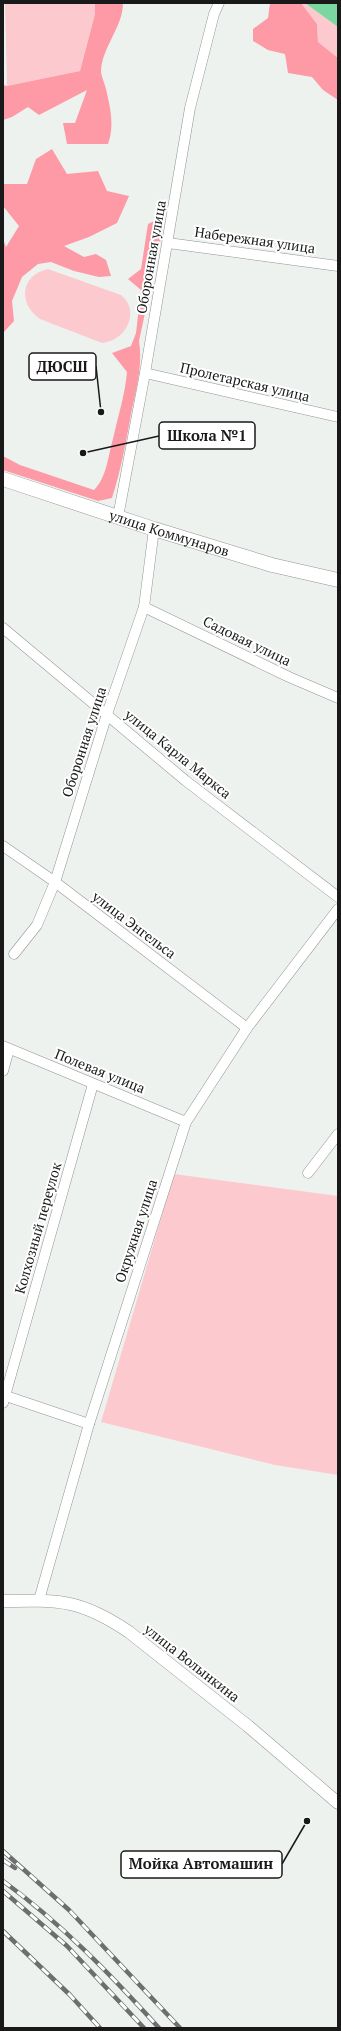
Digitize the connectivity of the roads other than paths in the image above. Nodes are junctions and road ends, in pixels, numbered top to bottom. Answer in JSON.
{"nodes":[{"id":1,"x":220,"y":3,"type":"edge"},
{"id":2,"x":168,"y":243,"type":"junction"},
{"id":3,"x":338,"y":266,"type":"edge"},
{"id":4,"x":145,"y":373,"type":"junction"},
{"id":5,"x":338,"y":417,"type":"edge"},
{"id":6,"x":3,"y":480,"type":"edge"},
{"id":7,"x":118,"y":517,"type":"junction"},
{"id":8,"x":154,"y":529,"type":"junction"},
{"id":9,"x":338,"y":580,"type":"edge"},
{"id":10,"x":144,"y":607,"type":"junction"},
{"id":11,"x":3,"y":628,"type":"edge"},
{"id":12,"x":338,"y":698,"type":"edge"},
{"id":13,"x":107,"y":714,"type":"junction"},
{"id":14,"x":3,"y":846,"type":"edge"},
{"id":15,"x":54,"y":882,"type":"junction"},
{"id":16,"x":338,"y":898,"type":"edge"},
{"id":17,"x":338,"y":909,"type":"edge"},
{"id":18,"x":14,"y":954,"type":"dead end"},
{"id":19,"x":247,"y":1028,"type":"junction"},
{"id":20,"x":6,"y":1048,"type":"edge"},
{"id":21,"x":3,"y":1071,"type":"edge"},
{"id":22,"x":93,"y":1084,"type":"junction"},
{"id":23,"x":186,"y":1122,"type":"junction"},
{"id":24,"x":338,"y":1134,"type":"edge"},
{"id":25,"x":308,"y":1173,"type":"dead end"},
{"id":26,"x":4,"y":1398,"type":"edge"},
{"id":27,"x":89,"y":1424,"type":"junction"},
{"id":28,"x":39,"y":1600,"type":"junction"},
{"id":29,"x":3,"y":1602,"type":"edge"},
{"id":30,"x":338,"y":1803,"type":"edge"}],
"edges":[{"from":1,"to":2,"type":"street","name":"Оборонная улица"},
{"from":2,"to":3,"type":"street","name":"Набережная улица"},
{"from":2,"to":4,"type":"street","name":"Оборонная улица"},
{"from":4,"to":5,"type":"street","name":"Пролетарская улица"},
{"from":4,"to":7,"type":"street","name":"Оборонная улица"},
{"from":6,"to":7,"type":"main road","name":"улица Коммунаров"},
{"from":7,"to":8,"type":"main road","name":"улица Коммунаров"},
{"from":8,"to":9,"type":"main road","name":"улица Коммунаров"},
{"from":8,"to":10,"type":"street","name":"Оборонная улица"},
{"from":10,"to":12,"type":"street","name":"Садовая улица"},
{"from":10,"to":13,"type":"street","name":"Оборонная улица"},
{"from":11,"to":13,"type":"street","name":"улица Карла Маркса"},
{"from":13,"to":15,"type":"street","name":"Оборонная улица"},
{"from":13,"to":16,"type":"street","name":"улица Карла Маркса"},
{"from":14,"to":15,"type":"street","name":"улица Энгельса"},
{"from":15,"to":18,"type":"street","name":"Оборонная улица"},
{"from":15,"to":19,"type":"street","name":"улица Энгельса"},
{"from":17,"to":19,"type":"street","name":"Окружная улица"},
{"from":19,"to":23,"type":"street","name":"Окружная улица"},
{"from":20,"to":21,"type":"street"},
{"from":20,"to":22,"type":"street","name":"Полевая улица"},
{"from":22,"to":23,"type":"street","name":"Полевая улица"},
{"from":22,"to":26,"type":"street","name":"Колхозный переулок"},
{"from":23,"to":27,"type":"street","name":"Окружная улица"},
{"from":24,"to":25,"type":"street"},
{"from":26,"to":27,"type":"street"},
{"from":27,"to":28,"type":"street","name":"Окружная улица"},
{"from":28,"to":29,"type":"street","name":"улица Волынкина"},
{"from":28,"to":30,"type":"street","name":"улица Волынкина"}]}
